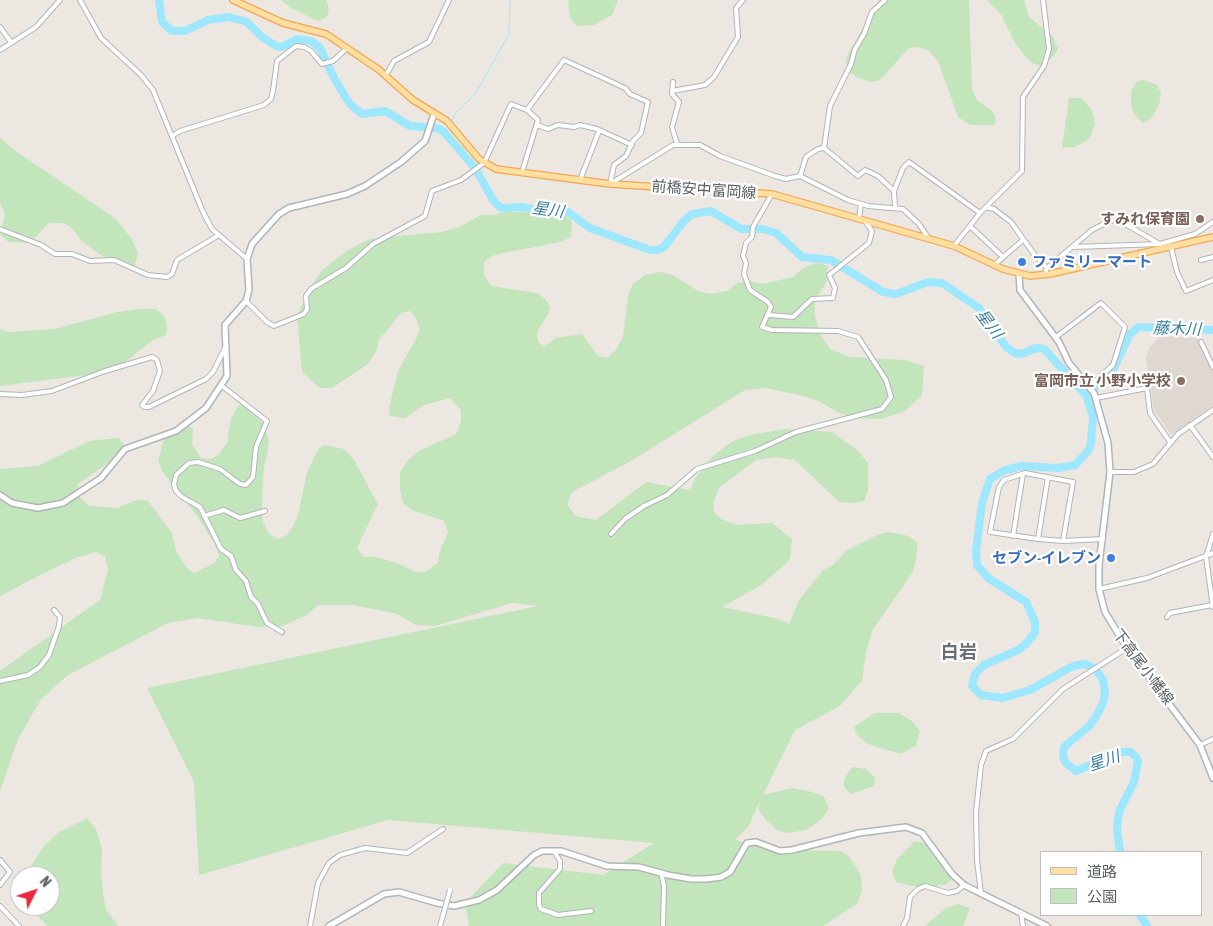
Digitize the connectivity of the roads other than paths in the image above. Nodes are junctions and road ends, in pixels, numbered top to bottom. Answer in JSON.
{"nodes":[{"id":1,"x":60,"y":0,"type":"edge"},
{"id":2,"x":80,"y":0,"type":"edge"},
{"id":3,"x":233,"y":0,"type":"edge"},
{"id":4,"x":449,"y":0,"type":"edge"},
{"id":5,"x":742,"y":0,"type":"edge"},
{"id":6,"x":885,"y":0,"type":"edge"},
{"id":7,"x":1043,"y":0,"type":"edge"},
{"id":8,"x":0,"y":27,"type":"edge"},
{"id":9,"x":11,"y":42,"type":"junction"},
{"id":10,"x":347,"y":48,"type":"junction"},
{"id":11,"x":0,"y":50,"type":"edge"},
{"id":12,"x":386,"y":75,"type":"junction"},
{"id":13,"x":673,"y":82,"type":"dead end"},
{"id":14,"x":672,"y":91,"type":"junction"},
{"id":15,"x":527,"y":110,"type":"junction"},
{"id":16,"x":433,"y":117,"type":"junction"},
{"id":17,"x":537,"y":125,"type":"junction"},
{"id":18,"x":599,"y":130,"type":"junction"},
{"id":19,"x":172,"y":136,"type":"junction"},
{"id":20,"x":677,"y":144,"type":"junction"},
{"id":21,"x":632,"y":145,"type":"junction"},
{"id":22,"x":824,"y":148,"type":"junction"},
{"id":23,"x":484,"y":163,"type":"junction"},
{"id":24,"x":522,"y":172,"type":"junction"},
{"id":25,"x":800,"y":176,"type":"junction"},
{"id":26,"x":580,"y":180,"type":"junction"},
{"id":27,"x":610,"y":184,"type":"junction"},
{"id":28,"x":894,"y":191,"type":"junction"},
{"id":29,"x":772,"y":194,"type":"junction"},
{"id":30,"x":861,"y":204,"type":"junction"},
{"id":31,"x":896,"y":207,"type":"junction"},
{"id":32,"x":986,"y":207,"type":"junction"},
{"id":33,"x":980,"y":213,"type":"junction"},
{"id":34,"x":862,"y":220,"type":"junction"},
{"id":35,"x":1213,"y":222,"type":"edge"},
{"id":36,"x":970,"y":226,"type":"junction"},
{"id":37,"x":0,"y":228,"type":"edge"},
{"id":38,"x":219,"y":235,"type":"junction"},
{"id":39,"x":1213,"y":237,"type":"edge"},
{"id":40,"x":929,"y":239,"type":"junction"},
{"id":41,"x":1023,"y":240,"type":"junction"},
{"id":42,"x":954,"y":246,"type":"junction"},
{"id":43,"x":1073,"y":246,"type":"junction"},
{"id":44,"x":1161,"y":247,"type":"junction"},
{"id":45,"x":1171,"y":247,"type":"junction"},
{"id":46,"x":1003,"y":257,"type":"junction"},
{"id":47,"x":1213,"y":257,"type":"edge"},
{"id":48,"x":247,"y":259,"type":"junction"},
{"id":49,"x":1201,"y":260,"type":"dead end"},
{"id":50,"x":994,"y":264,"type":"junction"},
{"id":51,"x":1048,"y":268,"type":"junction"},
{"id":52,"x":1019,"y":274,"type":"junction"},
{"id":53,"x":1044,"y":275,"type":"junction"},
{"id":54,"x":1213,"y":280,"type":"edge"},
{"id":55,"x":246,"y":301,"type":"junction"},
{"id":56,"x":769,"y":315,"type":"junction"},
{"id":57,"x":1056,"y":337,"type":"junction"},
{"id":58,"x":1201,"y":342,"type":"dead end"},
{"id":59,"x":226,"y":346,"type":"junction"},
{"id":60,"x":1213,"y":367,"type":"edge"},
{"id":61,"x":222,"y":386,"type":"junction"},
{"id":62,"x":1092,"y":392,"type":"junction"},
{"id":63,"x":0,"y":394,"type":"edge"},
{"id":64,"x":1213,"y":410,"type":"edge"},
{"id":65,"x":1190,"y":425,"type":"junction"},
{"id":66,"x":1170,"y":442,"type":"junction"},
{"id":67,"x":1213,"y":457,"type":"edge"},
{"id":68,"x":1110,"y":472,"type":"junction"},
{"id":69,"x":1023,"y":474,"type":"junction"},
{"id":70,"x":1048,"y":477,"type":"junction"},
{"id":71,"x":0,"y":495,"type":"edge"},
{"id":72,"x":265,"y":511,"type":"dead end"},
{"id":73,"x":204,"y":516,"type":"junction"},
{"id":74,"x":611,"y":534,"type":"dead end"},
{"id":75,"x":1213,"y":534,"type":"edge"},
{"id":76,"x":1013,"y":536,"type":"junction"},
{"id":77,"x":1038,"y":539,"type":"junction"},
{"id":78,"x":1103,"y":539,"type":"junction"},
{"id":79,"x":1063,"y":540,"type":"junction"},
{"id":80,"x":1213,"y":553,"type":"edge"},
{"id":81,"x":1206,"y":557,"type":"junction"},
{"id":82,"x":1099,"y":589,"type":"junction"},
{"id":83,"x":1213,"y":606,"type":"edge"},
{"id":84,"x":54,"y":610,"type":"dead end"},
{"id":85,"x":1168,"y":616,"type":"dead end"},
{"id":86,"x":282,"y":632,"type":"dead end"},
{"id":87,"x":1127,"y":648,"type":"junction"},
{"id":88,"x":0,"y":682,"type":"edge"},
{"id":89,"x":1213,"y":739,"type":"edge"},
{"id":90,"x":1200,"y":745,"type":"junction"},
{"id":91,"x":1213,"y":778,"type":"edge"},
{"id":92,"x":443,"y":829,"type":"dead end"},
{"id":93,"x":554,"y":850,"type":"junction"},
{"id":94,"x":0,"y":860,"type":"edge"},
{"id":95,"x":661,"y":872,"type":"junction"},
{"id":96,"x":0,"y":884,"type":"edge"},
{"id":97,"x":964,"y":885,"type":"junction"},
{"id":98,"x":450,"y":890,"type":"dead end"},
{"id":99,"x":982,"y":894,"type":"junction"},
{"id":100,"x":0,"y":906,"type":"edge"},
{"id":101,"x":591,"y":911,"type":"dead end"},
{"id":102,"x":1021,"y":912,"type":"junction"},
{"id":103,"x":19,"y":926,"type":"edge"},
{"id":104,"x":310,"y":926,"type":"edge"},
{"id":105,"x":329,"y":926,"type":"edge"},
{"id":106,"x":440,"y":926,"type":"edge"},
{"id":107,"x":663,"y":926,"type":"edge"},
{"id":108,"x":903,"y":926,"type":"edge"},
{"id":109,"x":1023,"y":926,"type":"edge"},
{"id":110,"x":1047,"y":926,"type":"edge"}],
"edges":[{"from":1,"to":9,"type":"street"},
{"from":2,"to":19,"type":"street"},
{"from":3,"to":10,"type":"main road"},
{"from":4,"to":12,"type":"street"},
{"from":5,"to":14,"type":"street"},
{"from":6,"to":22,"type":"street"},
{"from":7,"to":32,"type":"street"},
{"from":8,"to":9,"type":"street"},
{"from":9,"to":11,"type":"street"},
{"from":10,"to":12,"type":"main road"},
{"from":10,"to":19,"type":"street"},
{"from":12,"to":16,"type":"main road"},
{"from":13,"to":14,"type":"street"},
{"from":14,"to":20,"type":"street"},
{"from":15,"to":17,"type":"street"},
{"from":15,"to":21,"type":"street"},
{"from":15,"to":23,"type":"street"},
{"from":16,"to":23,"type":"main road"},
{"from":16,"to":48,"type":"street"},
{"from":17,"to":18,"type":"street"},
{"from":17,"to":24,"type":"street"},
{"from":18,"to":21,"type":"street"},
{"from":18,"to":26,"type":"street"},
{"from":19,"to":38,"type":"street"},
{"from":20,"to":25,"type":"street"},
{"from":20,"to":27,"type":"street"},
{"from":21,"to":27,"type":"street"},
{"from":22,"to":25,"type":"street"},
{"from":22,"to":28,"type":"street"},
{"from":23,"to":24,"type":"main road","name":"前橋安中富岡線"},
{"from":23,"to":55,"type":"street"},
{"from":24,"to":26,"type":"main road","name":"前橋安中富岡線"},
{"from":25,"to":30,"type":"street"},
{"from":26,"to":27,"type":"main road","name":"前橋安中富岡線"},
{"from":27,"to":29,"type":"main road","name":"前橋安中富岡線"},
{"from":28,"to":31,"type":"street"},
{"from":28,"to":33,"type":"street"},
{"from":29,"to":34,"type":"main road","name":"前橋安中富岡線"},
{"from":29,"to":56,"type":"street"},
{"from":30,"to":31,"type":"street"},
{"from":30,"to":34,"type":"street"},
{"from":31,"to":40,"type":"street"},
{"from":32,"to":33,"type":"street"},
{"from":32,"to":41,"type":"street"},
{"from":33,"to":36,"type":"street"},
{"from":34,"to":40,"type":"main road","name":"前橋安中富岡線"},
{"from":34,"to":56,"type":"street"},
{"from":35,"to":44,"type":"street"},
{"from":36,"to":42,"type":"street"},
{"from":36,"to":46,"type":"street"},
{"from":37,"to":38,"type":"street"},
{"from":38,"to":48,"type":"street"},
{"from":39,"to":45,"type":"main road","name":"前橋安中富岡線"},
{"from":40,"to":42,"type":"main road","name":"前橋安中富岡線"},
{"from":41,"to":46,"type":"street"},
{"from":41,"to":51,"type":"street"},
{"from":42,"to":50,"type":"main road","name":"前橋安中富岡線"},
{"from":43,"to":44,"type":"street"},
{"from":43,"to":44,"type":"street"},
{"from":43,"to":51,"type":"street"},
{"from":44,"to":45,"type":"main road","name":"前橋安中富岡線"},
{"from":44,"to":53,"type":"main road","name":"前橋安中富岡線"},
{"from":45,"to":54,"type":"street"},
{"from":46,"to":50,"type":"street"},
{"from":47,"to":49,"type":"street"},
{"from":48,"to":55,"type":"street"},
{"from":50,"to":52,"type":"main road","name":"前橋安中富岡線"},
{"from":51,"to":53,"type":"street"},
{"from":52,"to":53,"type":"main road","name":"前橋安中富岡線"},
{"from":52,"to":57,"type":"street","name":"下高尾小幡線"},
{"from":55,"to":59,"type":"street"},
{"from":56,"to":74,"type":"street"},
{"from":57,"to":62,"type":"street","name":"下高尾小幡線"},
{"from":57,"to":62,"type":"street"},
{"from":58,"to":60,"type":"street"},
{"from":59,"to":61,"type":"street"},
{"from":59,"to":63,"type":"street"},
{"from":61,"to":71,"type":"street"},
{"from":61,"to":73,"type":"street"},
{"from":62,"to":66,"type":"street"},
{"from":62,"to":68,"type":"street","name":"下高尾小幡線"},
{"from":64,"to":65,"type":"street"},
{"from":65,"to":66,"type":"street"},
{"from":65,"to":67,"type":"street"},
{"from":66,"to":68,"type":"street"},
{"from":68,"to":78,"type":"street","name":"下高尾小幡線"},
{"from":69,"to":70,"type":"street"},
{"from":69,"to":76,"type":"street"},
{"from":69,"to":76,"type":"street"},
{"from":70,"to":77,"type":"street"},
{"from":70,"to":79,"type":"street"},
{"from":72,"to":73,"type":"street"},
{"from":73,"to":86,"type":"street"},
{"from":75,"to":81,"type":"street"},
{"from":76,"to":77,"type":"street"},
{"from":77,"to":79,"type":"street"},
{"from":78,"to":79,"type":"street"},
{"from":78,"to":82,"type":"street","name":"下高尾小幡線"},
{"from":80,"to":81,"type":"street"},
{"from":81,"to":82,"type":"street"},
{"from":81,"to":83,"type":"street"},
{"from":82,"to":87,"type":"street","name":"下高尾小幡線"},
{"from":83,"to":85,"type":"street"},
{"from":84,"to":88,"type":"street"},
{"from":87,"to":90,"type":"street","name":"下高尾小幡線"},
{"from":87,"to":99,"type":"street"},
{"from":89,"to":90,"type":"street"},
{"from":90,"to":91,"type":"street","name":"下高尾小幡線"},
{"from":92,"to":104,"type":"street"},
{"from":93,"to":95,"type":"street"},
{"from":93,"to":101,"type":"street"},
{"from":93,"to":105,"type":"street"},
{"from":94,"to":96,"type":"street"},
{"from":95,"to":97,"type":"street"},
{"from":95,"to":107,"type":"street"},
{"from":97,"to":99,"type":"street"},
{"from":97,"to":108,"type":"street"},
{"from":98,"to":106,"type":"street","bridge":true},
{"from":99,"to":102,"type":"street"},
{"from":100,"to":103,"type":"street"},
{"from":102,"to":109,"type":"street"},
{"from":102,"to":110,"type":"street"}]}
